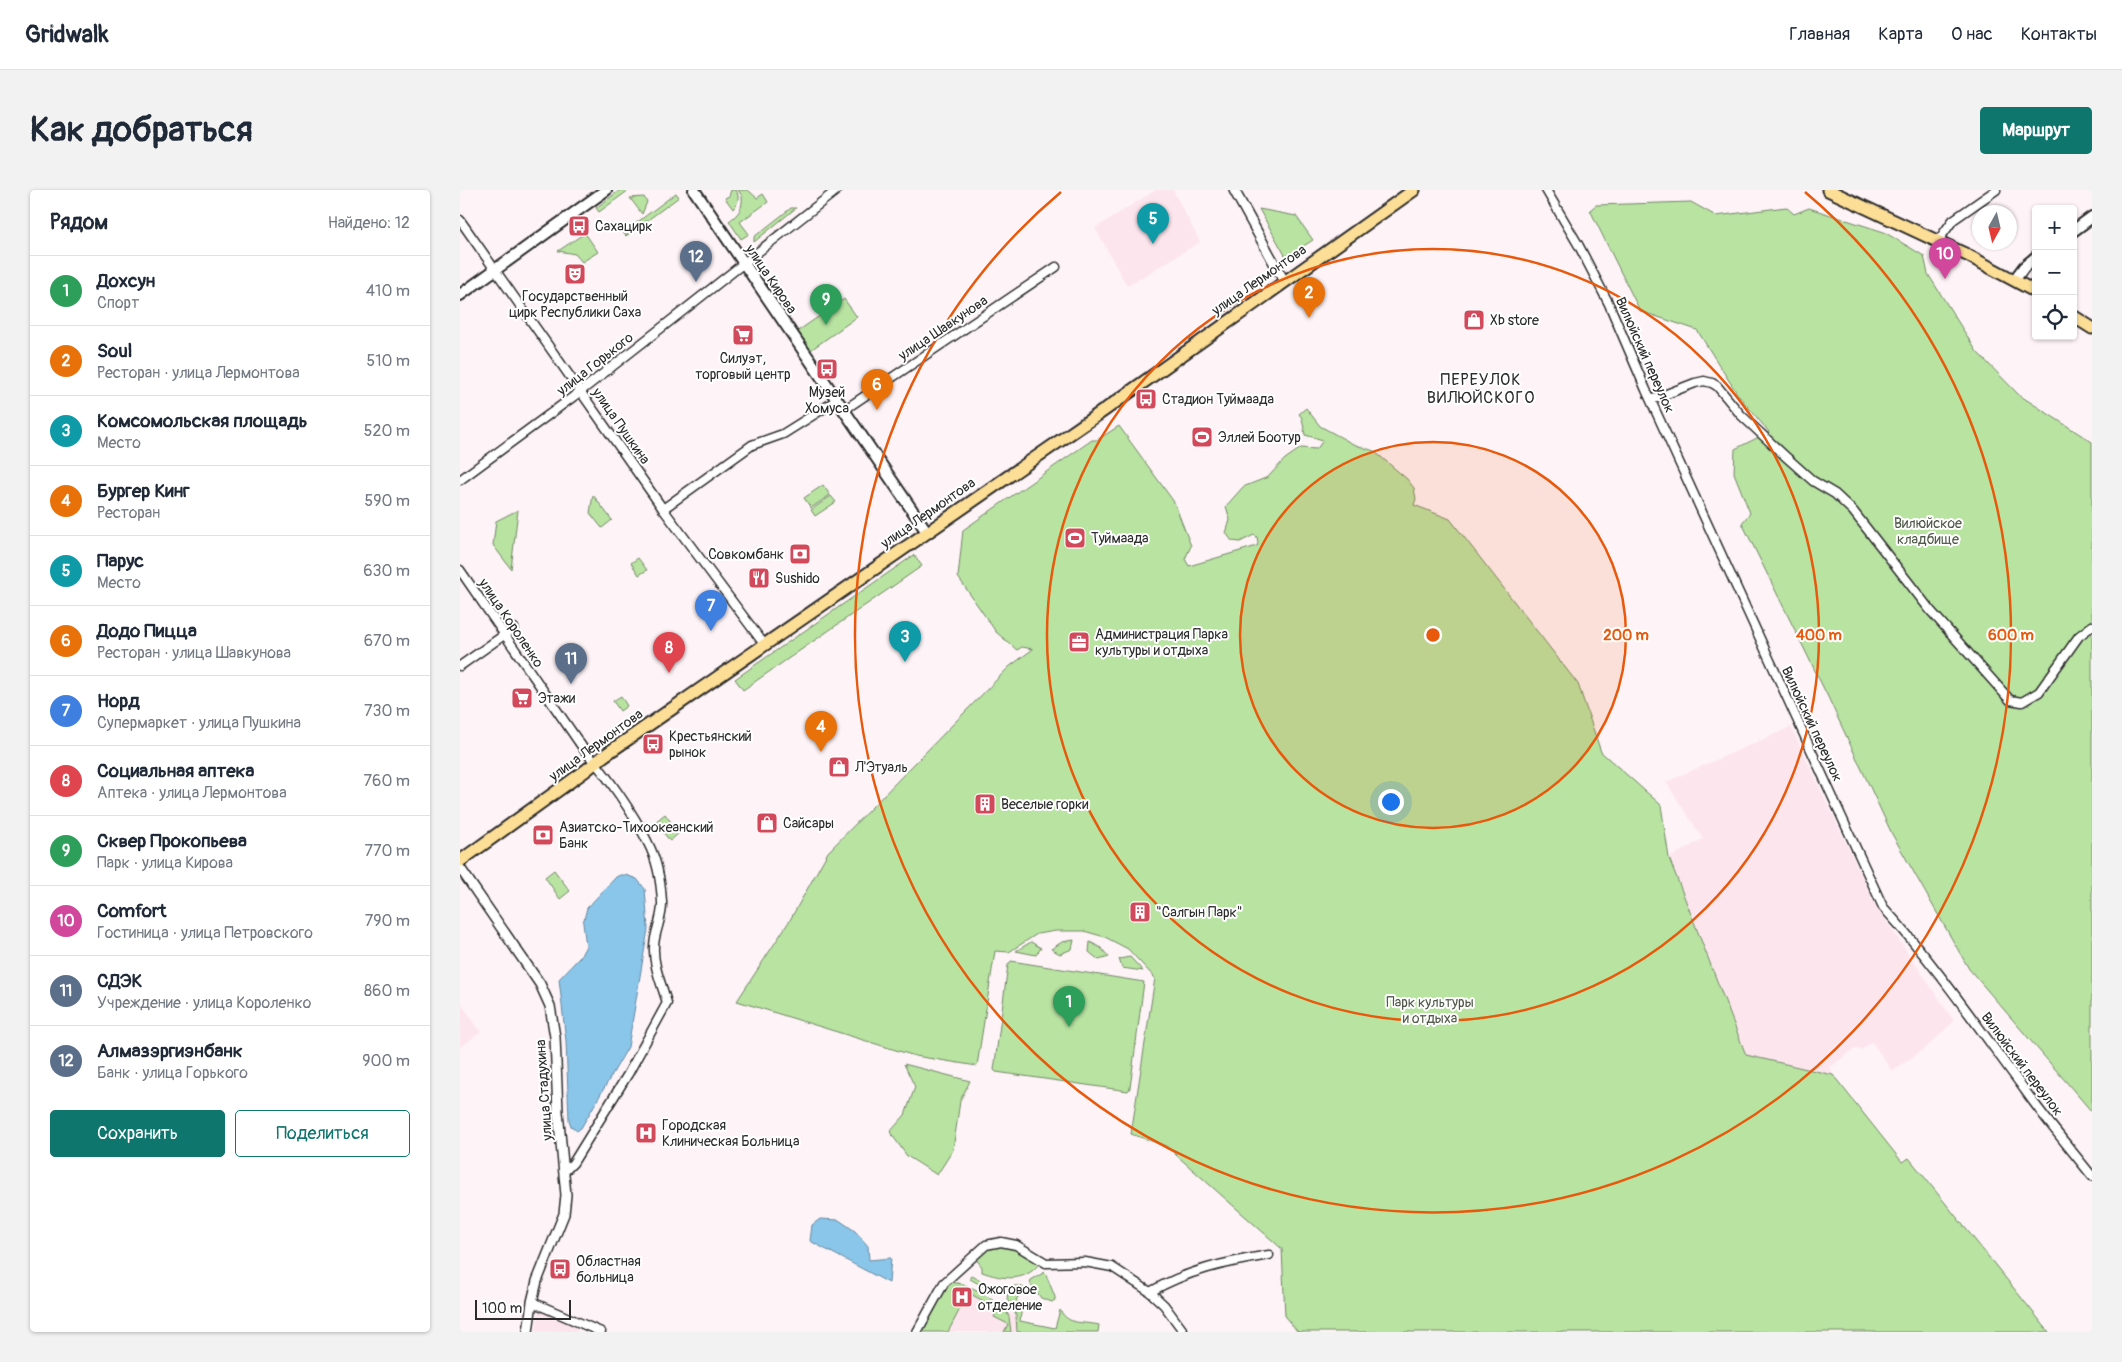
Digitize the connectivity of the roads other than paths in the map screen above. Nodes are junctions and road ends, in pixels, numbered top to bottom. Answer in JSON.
{"nodes":[{"id":1,"x":606,"y":190,"type":"edge"},
{"id":2,"x":694,"y":190,"type":"edge"},
{"id":3,"x":837,"y":190,"type":"edge"},
{"id":4,"x":1234,"y":190,"type":"edge"},
{"id":5,"x":1414,"y":190,"type":"edge"},
{"id":6,"x":1546,"y":190,"type":"edge"},
{"id":7,"x":1828,"y":190,"type":"edge"},
{"id":8,"x":1996,"y":190,"type":"edge"},
{"id":9,"x":2092,"y":217,"type":"edge"},
{"id":10,"x":460,"y":220,"type":"edge"},
{"id":11,"x":2077,"y":227,"type":"edge"},
{"id":12,"x":1938,"y":241,"type":"junction"},
{"id":13,"x":2032,"y":260,"type":"edge"},
{"id":14,"x":744,"y":263,"type":"junction"},
{"id":15,"x":1056,"y":267,"type":"dead end"},
{"id":16,"x":495,"y":271,"type":"junction"},
{"id":17,"x":2014,"y":279,"type":"junction"},
{"id":18,"x":1284,"y":281,"type":"junction"},
{"id":19,"x":2032,"y":290,"type":"edge"},
{"id":20,"x":460,"y":295,"type":"edge"},
{"id":21,"x":2077,"y":319,"type":"edge"},
{"id":22,"x":2092,"y":328,"type":"edge"},
{"id":23,"x":581,"y":391,"type":"junction"},
{"id":24,"x":837,"y":400,"type":"junction"},
{"id":25,"x":1651,"y":400,"type":"junction"},
{"id":26,"x":844,"y":410,"type":"junction"},
{"id":27,"x":460,"y":480,"type":"edge"},
{"id":28,"x":663,"y":509,"type":"junction"},
{"id":29,"x":927,"y":532,"type":"junction"},
{"id":30,"x":460,"y":570,"type":"edge"},
{"id":31,"x":2092,"y":626,"type":"edge"},
{"id":32,"x":514,"y":628,"type":"dead end"},
{"id":33,"x":504,"y":635,"type":"junction"},
{"id":34,"x":764,"y":644,"type":"junction"},
{"id":35,"x":460,"y":666,"type":"edge"},
{"id":36,"x":596,"y":763,"type":"junction"},
{"id":37,"x":460,"y":861,"type":"edge"},
{"id":38,"x":460,"y":868,"type":"edge"},
{"id":39,"x":564,"y":1172,"type":"junction"},
{"id":40,"x":2092,"y":1176,"type":"edge"},
{"id":41,"x":1269,"y":1255,"type":"dead end"},
{"id":42,"x":1150,"y":1292,"type":"junction"},
{"id":43,"x":532,"y":1302,"type":"junction"},
{"id":44,"x":528,"y":1332,"type":"edge"},
{"id":45,"x":601,"y":1332,"type":"edge"},
{"id":46,"x":917,"y":1332,"type":"edge"},
{"id":47,"x":1184,"y":1332,"type":"edge"}],
"edges":[{"from":1,"to":16,"type":"main road"},
{"from":2,"to":14,"type":"main road","name":"улица Кирова"},
{"from":3,"to":14,"type":"street","name":"улица Горького"},
{"from":4,"to":18,"type":"street"},
{"from":5,"to":18,"type":"main road","name":"улица Лермонтова"},
{"from":6,"to":25,"type":"street","name":"Вилюйский переулок"},
{"from":7,"to":12,"type":"main road"},
{"from":8,"to":12,"type":"street"},
{"from":9,"to":11,"type":"main road"},
{"from":10,"to":16,"type":"street","name":"улица Пушкина"},
{"from":12,"to":17,"type":"main road"},
{"from":13,"to":17,"type":"main road"},
{"from":14,"to":23,"type":"street","name":"улица Горького"},
{"from":14,"to":24,"type":"main road","name":"улица Кирова"},
{"from":15,"to":26,"type":"street","name":"улица Шавкунова"},
{"from":16,"to":20,"type":"main road"},
{"from":16,"to":23,"type":"street","name":"улица Пушкина"},
{"from":17,"to":19,"type":"main road"},
{"from":18,"to":29,"type":"main road","name":"улица Лермонтова"},
{"from":21,"to":22,"type":"main road"},
{"from":23,"to":27,"type":"street","name":"улица Горького"},
{"from":23,"to":28,"type":"street","name":"улица Пушкина"},
{"from":24,"to":26,"type":"main road","name":"улица Кирова"},
{"from":24,"to":28,"type":"street"},
{"from":25,"to":31,"type":"street"},
{"from":25,"to":40,"type":"street","name":"Вилюйский переулок"},
{"from":26,"to":29,"type":"main road","name":"улица Кирова"},
{"from":28,"to":34,"type":"street","name":"улица Пушкина"},
{"from":29,"to":34,"type":"main road","name":"улица Лермонтова"},
{"from":30,"to":33,"type":"street","name":"улица Короленко"},
{"from":32,"to":33,"type":"street"},
{"from":33,"to":35,"type":"street"},
{"from":33,"to":36,"type":"street","name":"улица Короленко"},
{"from":34,"to":36,"type":"main road","name":"улица Лермонтова"},
{"from":36,"to":37,"type":"main road","name":"улица Лермонтова"},
{"from":36,"to":39,"type":"street","name":"улица Короленко"},
{"from":38,"to":39,"type":"street","name":"улица Стадухина"},
{"from":39,"to":43,"type":"street","name":"улица Стадухина"},
{"from":41,"to":42,"type":"street"},
{"from":42,"to":46,"type":"street"},
{"from":42,"to":47,"type":"street"},
{"from":43,"to":44,"type":"street","name":"улица Стадухина"},
{"from":43,"to":45,"type":"street"}]}
